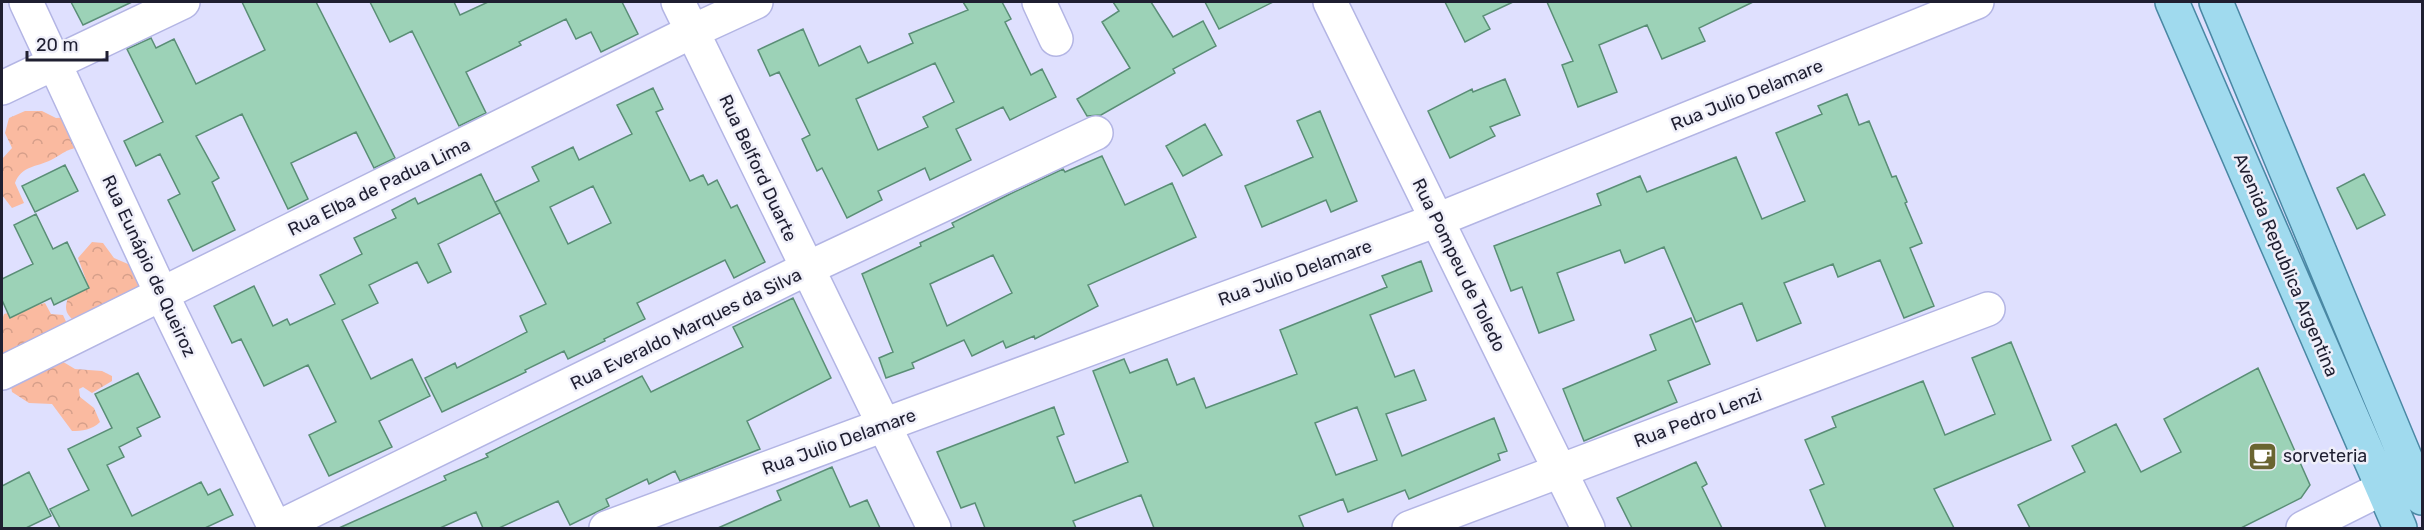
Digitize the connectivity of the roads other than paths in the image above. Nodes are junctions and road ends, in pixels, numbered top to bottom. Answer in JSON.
{"nodes":[{"id":1,"x":26,"y":2,"type":"edge"},
{"id":2,"x":183,"y":2,"type":"edge"},
{"id":3,"x":678,"y":2,"type":"edge"},
{"id":4,"x":756,"y":2,"type":"edge"},
{"id":5,"x":1039,"y":2,"type":"edge"},
{"id":6,"x":1977,"y":2,"type":"edge"},
{"id":7,"x":2172,"y":2,"type":"edge"},
{"id":8,"x":2216,"y":2,"type":"edge"},
{"id":9,"x":1340,"y":5,"type":"edge"},
{"id":10,"x":693,"y":31,"type":"junction"},
{"id":11,"x":1056,"y":39,"type":"dead end"},
{"id":12,"x":55,"y":63,"type":"junction"},
{"id":13,"x":2,"y":88,"type":"edge"},
{"id":14,"x":1096,"y":133,"type":"dead end"},
{"id":15,"x":1437,"y":220,"type":"junction"},
{"id":16,"x":806,"y":269,"type":"junction"},
{"id":17,"x":162,"y":294,"type":"junction"},
{"id":18,"x":1988,"y":309,"type":"dead end"},
{"id":19,"x":2,"y":373,"type":"edge"},
{"id":20,"x":883,"y":426,"type":"junction"},
{"id":21,"x":1558,"y":470,"type":"junction"},
{"id":22,"x":2417,"y":486,"type":"edge"},
{"id":23,"x":2383,"y":488,"type":"junction"},
{"id":24,"x":644,"y":522,"type":"edge"},
{"id":25,"x":276,"y":528,"type":"edge"},
{"id":26,"x":606,"y":528,"type":"edge"},
{"id":27,"x":934,"y":528,"type":"edge"},
{"id":28,"x":1409,"y":528,"type":"edge"},
{"id":29,"x":1588,"y":528,"type":"edge"},
{"id":30,"x":2303,"y":528,"type":"edge"},
{"id":31,"x":2400,"y":528,"type":"edge"}],
"edges":[{"from":1,"to":12,"type":"street","name":"Rua Eunápio de Queiroz"},
{"from":2,"to":12,"type":"street"},
{"from":3,"to":10,"type":"street","name":"Rua Belford Duarte"},
{"from":4,"to":10,"type":"street","name":"Rua Elba de Padua Lima"},
{"from":5,"to":11,"type":"street"},
{"from":6,"to":15,"type":"street","name":"Rua Julio Delamare"},
{"from":7,"to":23,"type":"main road","name":"Avenida Republica Argentina"},
{"from":8,"to":22,"type":"main road","name":"Avenida Republica Argentina"},
{"from":9,"to":15,"type":"street","name":"Rua Pompeu de Toledo"},
{"from":10,"to":16,"type":"street","name":"Rua Belford Duarte"},
{"from":10,"to":17,"type":"street","name":"Rua Elba de Padua Lima"},
{"from":12,"to":13,"type":"street"},
{"from":12,"to":17,"type":"street","name":"Rua Eunápio de Queiroz"},
{"from":14,"to":16,"type":"street","name":"Rua Everaldo Marques da Silva"},
{"from":15,"to":20,"type":"street","name":"Rua Julio Delamare"},
{"from":15,"to":21,"type":"street","name":"Rua Pompeu de Toledo"},
{"from":16,"to":20,"type":"street","name":"Rua Belford Duarte"},
{"from":16,"to":25,"type":"street","name":"Rua Everaldo Marques da Silva"},
{"from":17,"to":19,"type":"street","name":"Rua Elba de Padua Lima"},
{"from":17,"to":25,"type":"street","name":"Rua Eunápio de Queiroz"},
{"from":18,"to":21,"type":"street","name":"Rua Pedro Lenzi"},
{"from":20,"to":24,"type":"street","name":"Rua Julio Delamare"},
{"from":20,"to":27,"type":"street","name":"Rua Belford Duarte"},
{"from":21,"to":28,"type":"street","name":"Rua Pedro Lenzi"},
{"from":21,"to":29,"type":"street","name":"Rua Pompeu de Toledo"},
{"from":22,"to":23,"type":"street"},
{"from":23,"to":30,"type":"street"},
{"from":23,"to":31,"type":"main road","name":"Avenida Republica Argentina"},
{"from":24,"to":26,"type":"street","name":"Rua Julio Delamare"}]}
